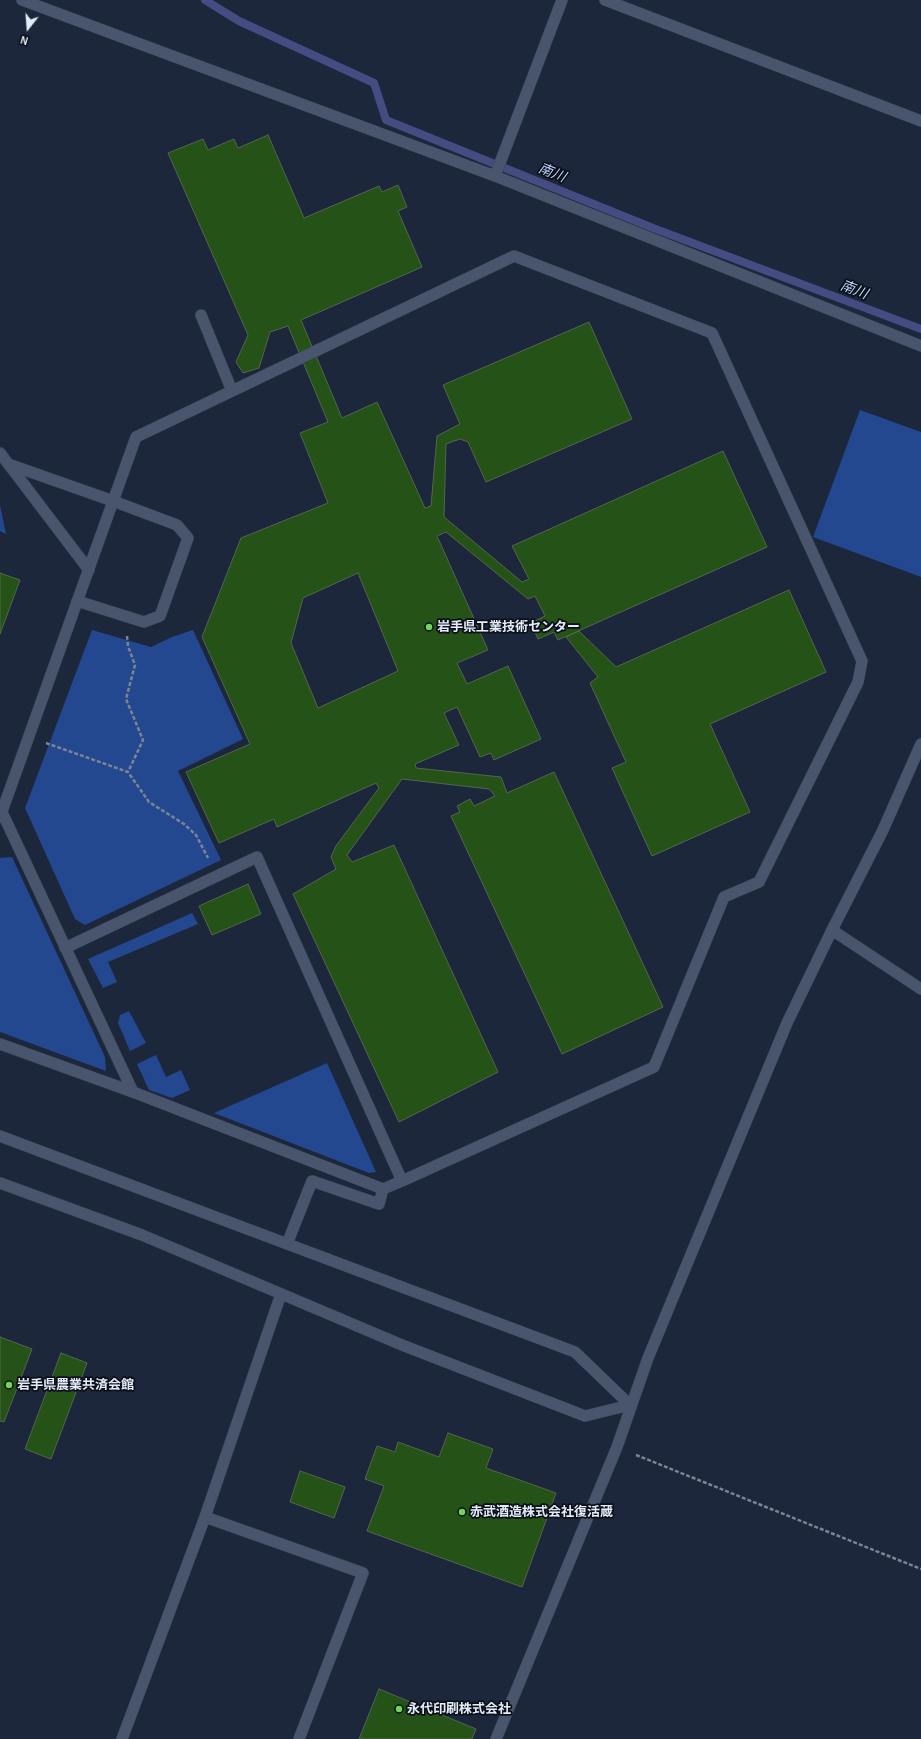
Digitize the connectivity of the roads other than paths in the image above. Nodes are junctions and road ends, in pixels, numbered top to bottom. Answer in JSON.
{"nodes":[{"id":1,"x":22,"y":0,"type":"edge"},
{"id":2,"x":562,"y":0,"type":"edge"},
{"id":3,"x":605,"y":0,"type":"edge"},
{"id":4,"x":921,"y":121,"type":"edge"},
{"id":5,"x":496,"y":176,"type":"junction"},
{"id":6,"x":201,"y":315,"type":"dead end"},
{"id":7,"x":921,"y":346,"type":"edge"},
{"id":8,"x":232,"y":391,"type":"junction"},
{"id":9,"x":0,"y":453,"type":"edge"},
{"id":10,"x":8,"y":464,"type":"junction"},
{"id":11,"x":113,"y":501,"type":"junction"},
{"id":12,"x":89,"y":570,"type":"junction"},
{"id":13,"x":77,"y":601,"type":"junction"},
{"id":14,"x":921,"y":744,"type":"edge"},
{"id":15,"x":1,"y":815,"type":"edge"},
{"id":16,"x":832,"y":930,"type":"junction"},
{"id":17,"x":65,"y":948,"type":"junction"},
{"id":18,"x":921,"y":989,"type":"edge"},
{"id":19,"x":0,"y":1044,"type":"edge"},
{"id":20,"x":133,"y":1092,"type":"junction"},
{"id":21,"x":0,"y":1136,"type":"edge"},
{"id":22,"x":402,"y":1181,"type":"junction"},
{"id":23,"x":0,"y":1183,"type":"edge"},
{"id":24,"x":383,"y":1190,"type":"junction"},
{"id":25,"x":288,"y":1244,"type":"junction"},
{"id":26,"x":281,"y":1294,"type":"junction"},
{"id":27,"x":630,"y":1405,"type":"junction"},
{"id":28,"x":205,"y":1518,"type":"junction"},
{"id":29,"x":122,"y":1739,"type":"edge"},
{"id":30,"x":299,"y":1739,"type":"edge"},
{"id":31,"x":496,"y":1739,"type":"edge"}],
"edges":[{"from":1,"to":5,"type":"street"},
{"from":2,"to":5,"type":"street"},
{"from":3,"to":4,"type":"street"},
{"from":5,"to":7,"type":"street"},
{"from":6,"to":8,"type":"street"},
{"from":8,"to":11,"type":"street"},
{"from":8,"to":22,"type":"street"},
{"from":9,"to":10,"type":"street"},
{"from":10,"to":11,"type":"street"},
{"from":10,"to":12,"type":"street"},
{"from":11,"to":12,"type":"street"},
{"from":11,"to":13,"type":"street"},
{"from":12,"to":13,"type":"street"},
{"from":13,"to":15,"type":"street"},
{"from":14,"to":16,"type":"street"},
{"from":15,"to":17,"type":"street"},
{"from":16,"to":18,"type":"street"},
{"from":16,"to":27,"type":"street"},
{"from":17,"to":20,"type":"street"},
{"from":17,"to":22,"type":"street"},
{"from":19,"to":20,"type":"street"},
{"from":20,"to":24,"type":"street"},
{"from":21,"to":25,"type":"street"},
{"from":22,"to":24,"type":"street"},
{"from":23,"to":26,"type":"street"},
{"from":24,"to":25,"type":"street"},
{"from":25,"to":27,"type":"street"},
{"from":26,"to":27,"type":"street"},
{"from":26,"to":28,"type":"street"},
{"from":27,"to":31,"type":"street"},
{"from":28,"to":29,"type":"street"},
{"from":28,"to":30,"type":"street"}]}
